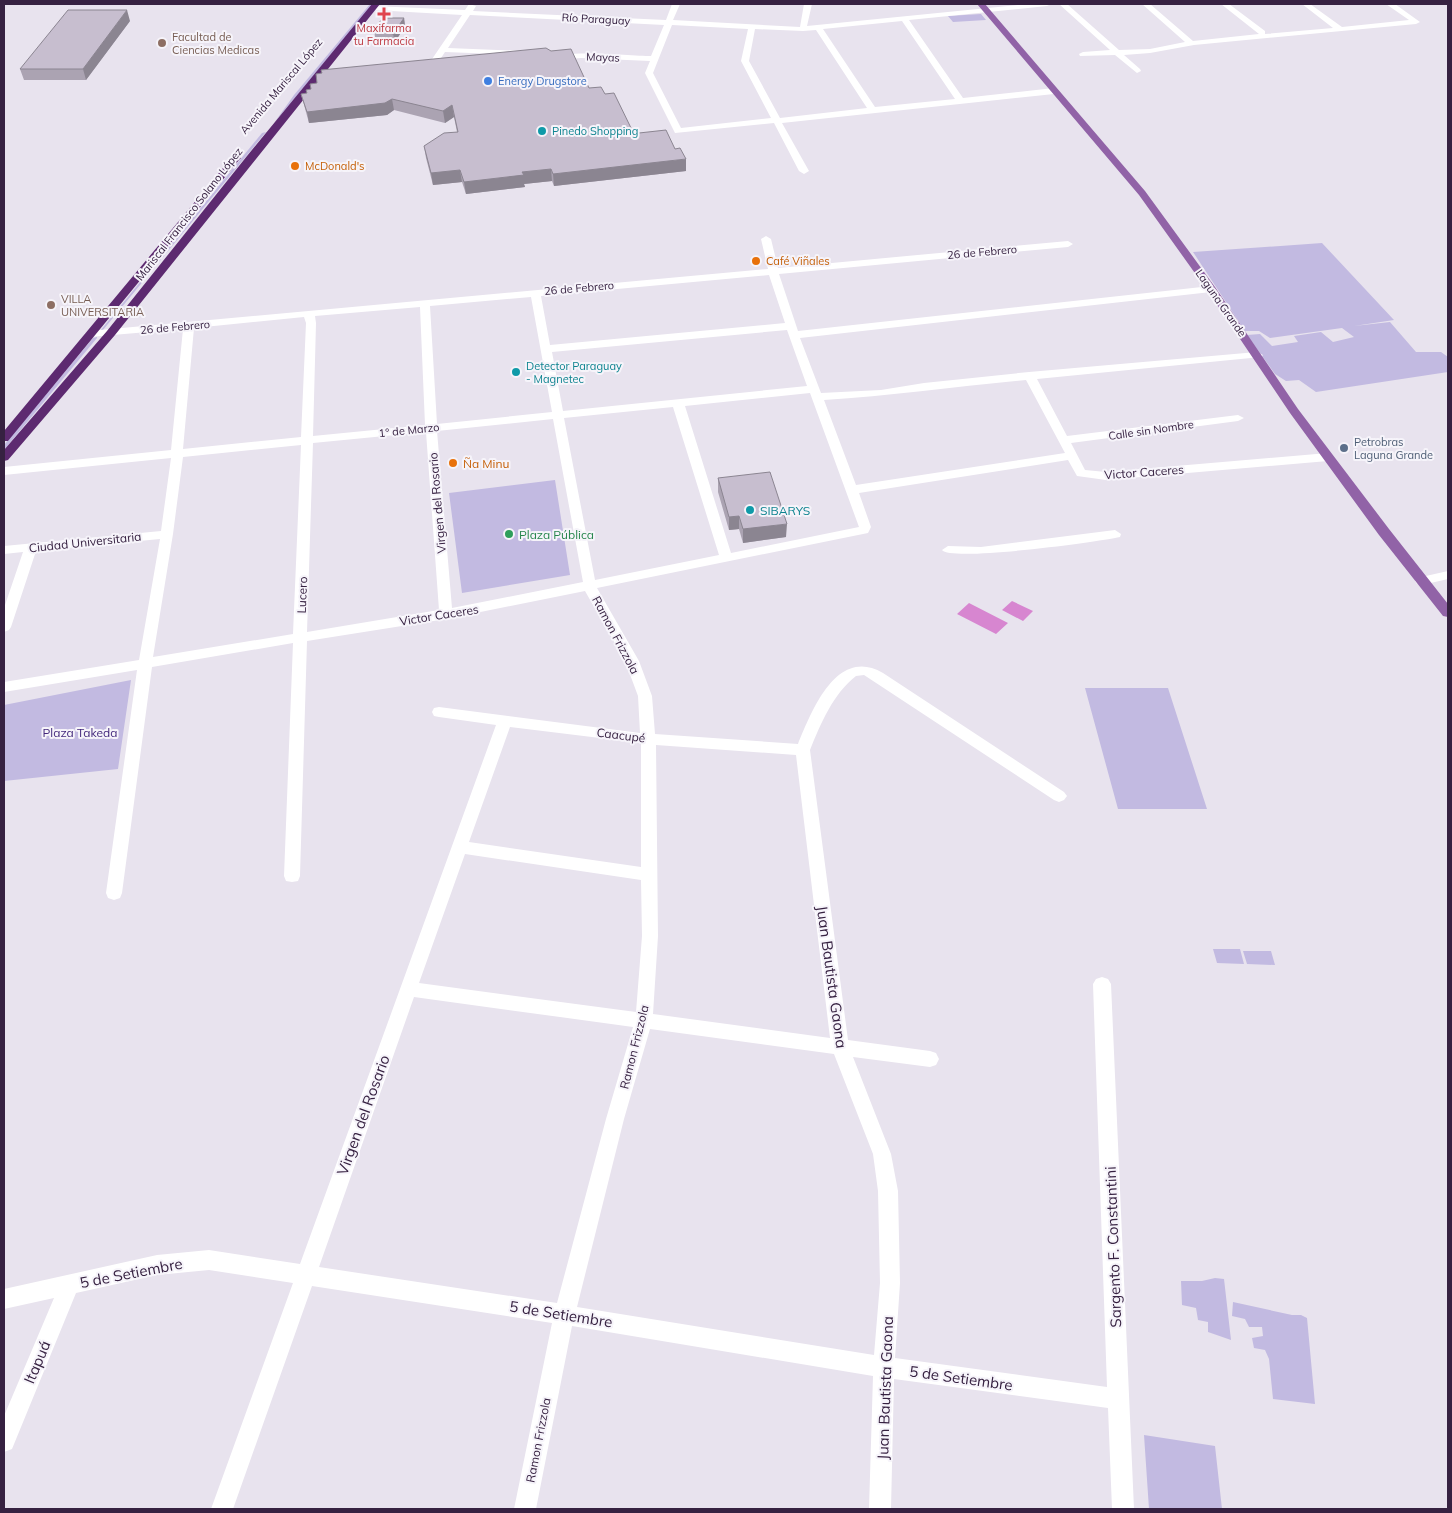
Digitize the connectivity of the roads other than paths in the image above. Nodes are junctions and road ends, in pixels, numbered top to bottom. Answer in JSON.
{"nodes":[{"id":1,"x":464,"y":4,"type":"edge"},
{"id":2,"x":474,"y":4,"type":"edge"},
{"id":3,"x":676,"y":4,"type":"edge"},
{"id":4,"x":808,"y":4,"type":"edge"},
{"id":5,"x":1047,"y":4,"type":"edge"},
{"id":6,"x":1063,"y":4,"type":"edge"},
{"id":7,"x":1146,"y":4,"type":"edge"},
{"id":8,"x":1225,"y":4,"type":"edge"},
{"id":9,"x":1306,"y":4,"type":"edge"},
{"id":10,"x":1390,"y":4,"type":"edge"},
{"id":11,"x":372,"y":5,"type":"edge"},
{"id":12,"x":404,"y":5,"type":"edge"},
{"id":13,"x":984,"y":7,"type":"edge"},
{"id":14,"x":467,"y":13,"type":"junction"},
{"id":15,"x":904,"y":19,"type":"junction"},
{"id":16,"x":667,"y":23,"type":"junction"},
{"id":17,"x":752,"y":27,"type":"junction"},
{"id":18,"x":803,"y":29,"type":"junction"},
{"id":19,"x":819,"y":29,"type":"junction"},
{"id":20,"x":1340,"y":29,"type":"junction"},
{"id":21,"x":1262,"y":34,"type":"dead end"},
{"id":22,"x":1191,"y":43,"type":"junction"},
{"id":23,"x":442,"y":50,"type":"junction"},
{"id":24,"x":1115,"y":51,"type":"junction"},
{"id":25,"x":533,"y":53,"type":"edge"},
{"id":26,"x":1083,"y":54,"type":"dead end"},
{"id":27,"x":552,"y":58,"type":"edge"},
{"id":28,"x":655,"y":59,"type":"junction"},
{"id":29,"x":432,"y":65,"type":"edge"},
{"id":30,"x":1137,"y":71,"type":"dead end"},
{"id":31,"x":298,"y":85,"type":"dead end"},
{"id":32,"x":1054,"y":90,"type":"junction"},
{"id":33,"x":961,"y":101,"type":"junction"},
{"id":34,"x":873,"y":111,"type":"junction"},
{"id":35,"x":778,"y":122,"type":"junction"},
{"id":36,"x":262,"y":128,"type":"dead end"},
{"id":37,"x":277,"y":129,"type":"dead end"},
{"id":38,"x":258,"y":148,"type":"junction"},
{"id":39,"x":804,"y":171,"type":"dead end"},
{"id":40,"x":766,"y":239,"type":"dead end"},
{"id":41,"x":1068,"y":244,"type":"dead end"},
{"id":42,"x":773,"y":270,"type":"junction"},
{"id":43,"x":1211,"y":289,"type":"junction"},
{"id":44,"x":535,"y":292,"type":"junction"},
{"id":45,"x":425,"y":302,"type":"junction"},
{"id":46,"x":309,"y":315,"type":"junction"},
{"id":47,"x":189,"y":325,"type":"junction"},
{"id":48,"x":793,"y":330,"type":"junction"},
{"id":49,"x":111,"y":333,"type":"junction"},
{"id":50,"x":89,"y":334,"type":"junction"},
{"id":51,"x":547,"y":350,"type":"junction"},
{"id":52,"x":1257,"y":356,"type":"junction"},
{"id":53,"x":1029,"y":375,"type":"junction"},
{"id":54,"x":815,"y":393,"type":"junction"},
{"id":55,"x":678,"y":403,"type":"junction"},
{"id":56,"x":558,"y":415,"type":"junction"},
{"id":57,"x":1238,"y":418,"type":"dead end"},
{"id":58,"x":431,"y":427,"type":"junction"},
{"id":59,"x":4,"y":438,"type":"edge"},
{"id":60,"x":308,"y":440,"type":"junction"},
{"id":61,"x":1064,"y":440,"type":"junction"},
{"id":62,"x":177,"y":454,"type":"junction"},
{"id":63,"x":1070,"y":456,"type":"junction"},
{"id":64,"x":4,"y":457,"type":"edge"},
{"id":65,"x":1328,"y":457,"type":"junction"},
{"id":66,"x":4,"y":471,"type":"edge"},
{"id":67,"x":851,"y":490,"type":"junction"},
{"id":68,"x":167,"y":534,"type":"junction"},
{"id":69,"x":1115,"y":534,"type":"dead end"},
{"id":70,"x":31,"y":548,"type":"junction"},
{"id":71,"x":4,"y":550,"type":"edge"},
{"id":72,"x":948,"y":550,"type":"dead end"},
{"id":73,"x":726,"y":558,"type":"junction"},
{"id":74,"x":1448,"y":575,"type":"edge"},
{"id":75,"x":1422,"y":581,"type":"junction"},
{"id":76,"x":590,"y":587,"type":"junction"},
{"id":77,"x":1448,"y":612,"type":"edge"},
{"id":78,"x":446,"y":614,"type":"junction"},
{"id":79,"x":4,"y":627,"type":"edge"},
{"id":80,"x":301,"y":638,"type":"junction"},
{"id":81,"x":145,"y":665,"type":"junction"},
{"id":82,"x":4,"y":687,"type":"edge"},
{"id":83,"x":439,"y":712,"type":"dead end"},
{"id":84,"x":505,"y":721,"type":"junction"},
{"id":85,"x":648,"y":739,"type":"junction"},
{"id":86,"x":803,"y":750,"type":"junction"},
{"id":87,"x":1059,"y":796,"type":"dead end"},
{"id":88,"x":461,"y":847,"type":"junction"},
{"id":89,"x":650,"y":875,"type":"junction"},
{"id":90,"x":292,"y":876,"type":"dead end"},
{"id":91,"x":114,"y":893,"type":"dead end"},
{"id":92,"x":1102,"y":984,"type":"dead end"},
{"id":93,"x":408,"y":989,"type":"junction"},
{"id":94,"x":642,"y":1022,"type":"junction"},
{"id":95,"x":840,"y":1047,"type":"junction"},
{"id":96,"x":930,"y":1059,"type":"dead end"},
{"id":97,"x":306,"y":1275,"type":"junction"},
{"id":98,"x":70,"y":1284,"type":"junction"},
{"id":99,"x":4,"y":1299,"type":"edge"},
{"id":100,"x":566,"y":1315,"type":"junction"},
{"id":101,"x":884,"y":1367,"type":"junction"},
{"id":102,"x":1119,"y":1399,"type":"junction"},
{"id":103,"x":4,"y":1440,"type":"edge"},
{"id":104,"x":222,"y":1509,"type":"edge"},
{"id":105,"x":525,"y":1509,"type":"edge"},
{"id":106,"x":880,"y":1509,"type":"edge"},
{"id":107,"x":1124,"y":1509,"type":"edge"}],
"edges":[{"from":1,"to":12,"type":"street"},
{"from":2,"to":14,"type":"street"},
{"from":3,"to":16,"type":"street"},
{"from":4,"to":18,"type":"street"},
{"from":5,"to":13,"type":"street","name":"Río Paraguay"},
{"from":6,"to":24,"type":"street"},
{"from":7,"to":22,"type":"street"},
{"from":8,"to":21,"type":"street"},
{"from":9,"to":20,"type":"street"},
{"from":10,"to":20,"type":"street"},
{"from":11,"to":14,"type":"street","name":"Río Paraguay"},
{"from":11,"to":31,"type":"highway","name":"Avenida Mariscal López"},
{"from":11,"to":38,"type":"highway","name":"Mariscal Francisco Solano López"},
{"from":13,"to":15,"type":"street","name":"Río Paraguay"},
{"from":13,"to":32,"type":"main road","name":"Laguna Grande"},
{"from":14,"to":16,"type":"street","name":"Río Paraguay"},
{"from":14,"to":23,"type":"street"},
{"from":15,"to":19,"type":"street","name":"Río Paraguay"},
{"from":15,"to":33,"type":"street"},
{"from":16,"to":17,"type":"street","name":"Río Paraguay"},
{"from":16,"to":28,"type":"street"},
{"from":17,"to":18,"type":"street","name":"Río Paraguay"},
{"from":17,"to":35,"type":"street"},
{"from":18,"to":19,"type":"street","name":"Río Paraguay"},
{"from":19,"to":34,"type":"street"},
{"from":20,"to":22,"type":"street"},
{"from":22,"to":24,"type":"street"},
{"from":23,"to":25,"type":"street"},
{"from":23,"to":29,"type":"street"},
{"from":24,"to":26,"type":"street"},
{"from":24,"to":30,"type":"street"},
{"from":27,"to":28,"type":"street","name":"Mayas"},
{"from":28,"to":35,"type":"street"},
{"from":32,"to":33,"type":"street"},
{"from":32,"to":43,"type":"main road","name":"Laguna Grande"},
{"from":33,"to":34,"type":"street"},
{"from":34,"to":35,"type":"street"},
{"from":35,"to":39,"type":"street"},
{"from":36,"to":50,"type":"highway","name":"Avenida Mariscal López"},
{"from":37,"to":38,"type":"highway"},
{"from":38,"to":49,"type":"highway","name":"Mariscal Francisco Solano López"},
{"from":40,"to":42,"type":"street"},
{"from":41,"to":42,"type":"street","name":"26 de Febrero"},
{"from":42,"to":44,"type":"street","name":"26 de Febrero"},
{"from":42,"to":48,"type":"street"},
{"from":43,"to":48,"type":"street"},
{"from":43,"to":52,"type":"main road","name":"Laguna Grande"},
{"from":44,"to":45,"type":"street","name":"26 de Febrero"},
{"from":44,"to":51,"type":"street","name":"Ramon Frizzola"},
{"from":45,"to":46,"type":"street","name":"26 de Febrero"},
{"from":45,"to":58,"type":"street","name":"Virgen del Rosario"},
{"from":46,"to":47,"type":"street","name":"26 de Febrero"},
{"from":46,"to":60,"type":"street","name":"Lucero"},
{"from":47,"to":49,"type":"street","name":"26 de Febrero"},
{"from":47,"to":62,"type":"street"},
{"from":48,"to":51,"type":"street"},
{"from":48,"to":54,"type":"street"},
{"from":49,"to":50,"type":"street","name":"26 de Febrero"},
{"from":49,"to":64,"type":"highway","name":"Mariscal Francisco Solano López"},
{"from":50,"to":59,"type":"highway","name":"Avenida Mariscal López"},
{"from":51,"to":56,"type":"street","name":"Ramon Frizzola"},
{"from":52,"to":53,"type":"street","name":"1° de Marzo"},
{"from":52,"to":65,"type":"main road","name":"Laguna Grande"},
{"from":53,"to":54,"type":"street","name":"1° de Marzo"},
{"from":53,"to":61,"type":"street"},
{"from":54,"to":55,"type":"street","name":"1° de Marzo"},
{"from":54,"to":67,"type":"street"},
{"from":55,"to":56,"type":"street","name":"1° de Marzo"},
{"from":55,"to":73,"type":"street"},
{"from":56,"to":58,"type":"street","name":"1° de Marzo"},
{"from":56,"to":76,"type":"street","name":"Ramon Frizzola"},
{"from":57,"to":61,"type":"street","name":"Calle sin Nombre"},
{"from":58,"to":60,"type":"street","name":"1° de Marzo"},
{"from":58,"to":78,"type":"street","name":"Virgen del Rosario"},
{"from":60,"to":62,"type":"street","name":"1° de Marzo"},
{"from":60,"to":80,"type":"street","name":"Lucero"},
{"from":61,"to":63,"type":"street"},
{"from":62,"to":66,"type":"street","name":"1° de Marzo"},
{"from":62,"to":68,"type":"street"},
{"from":63,"to":65,"type":"street","name":"Victor Caceres"},
{"from":63,"to":67,"type":"street"},
{"from":65,"to":75,"type":"main road","name":"Laguna Grande"},
{"from":67,"to":73,"type":"street","name":"Victor Caceres"},
{"from":68,"to":70,"type":"street","name":"Ciudad Universitaria"},
{"from":68,"to":81,"type":"street"},
{"from":69,"to":72,"type":"street"},
{"from":70,"to":71,"type":"street","name":"Ciudad Universitaria"},
{"from":70,"to":79,"type":"street"},
{"from":73,"to":76,"type":"street","name":"Victor Caceres"},
{"from":74,"to":75,"type":"street"},
{"from":75,"to":77,"type":"main road","name":"Laguna Grande"},
{"from":76,"to":78,"type":"street","name":"Victor Caceres"},
{"from":76,"to":85,"type":"street","name":"Ramon Frizzola"},
{"from":78,"to":80,"type":"street","name":"Victor Caceres"},
{"from":80,"to":81,"type":"street","name":"Victor Caceres"},
{"from":80,"to":90,"type":"street","name":"Lucero"},
{"from":81,"to":82,"type":"street","name":"Victor Caceres"},
{"from":81,"to":91,"type":"street"},
{"from":83,"to":84,"type":"street","name":"Caacupé"},
{"from":84,"to":85,"type":"street","name":"Caacupé"},
{"from":84,"to":88,"type":"street","name":"Virgen del Rosario"},
{"from":85,"to":86,"type":"street","name":"Caacupé"},
{"from":85,"to":89,"type":"street","name":"Ramon Frizzola"},
{"from":86,"to":87,"type":"street","name":"Juan Bautista Gaona"},
{"from":86,"to":95,"type":"street","name":"Juan Bautista Gaona"},
{"from":88,"to":89,"type":"street"},
{"from":88,"to":93,"type":"street","name":"Virgen del Rosario"},
{"from":89,"to":94,"type":"street","name":"Ramon Frizzola"},
{"from":92,"to":102,"type":"street","name":"Sargento F. Constantini"},
{"from":93,"to":94,"type":"street"},
{"from":93,"to":97,"type":"street","name":"Virgen del Rosario"},
{"from":94,"to":95,"type":"street"},
{"from":94,"to":100,"type":"street","name":"Ramon Frizzola"},
{"from":95,"to":96,"type":"street"},
{"from":95,"to":101,"type":"street","name":"Juan Bautista Gaona"},
{"from":97,"to":98,"type":"street","name":"5 de Setiembre"},
{"from":97,"to":100,"type":"street","name":"5 de Setiembre"},
{"from":97,"to":104,"type":"street","name":"Virgen del Rosario"},
{"from":98,"to":99,"type":"street","name":"5 de Setiembre"},
{"from":98,"to":103,"type":"street","name":"Itapuá"},
{"from":100,"to":101,"type":"street","name":"5 de Setiembre"},
{"from":100,"to":105,"type":"street","name":"Ramon Frizzola"},
{"from":101,"to":102,"type":"street","name":"5 de Setiembre"},
{"from":101,"to":106,"type":"street","name":"Juan Bautista Gaona"},
{"from":102,"to":107,"type":"street","name":"Sargento F. Constantini"}]}
